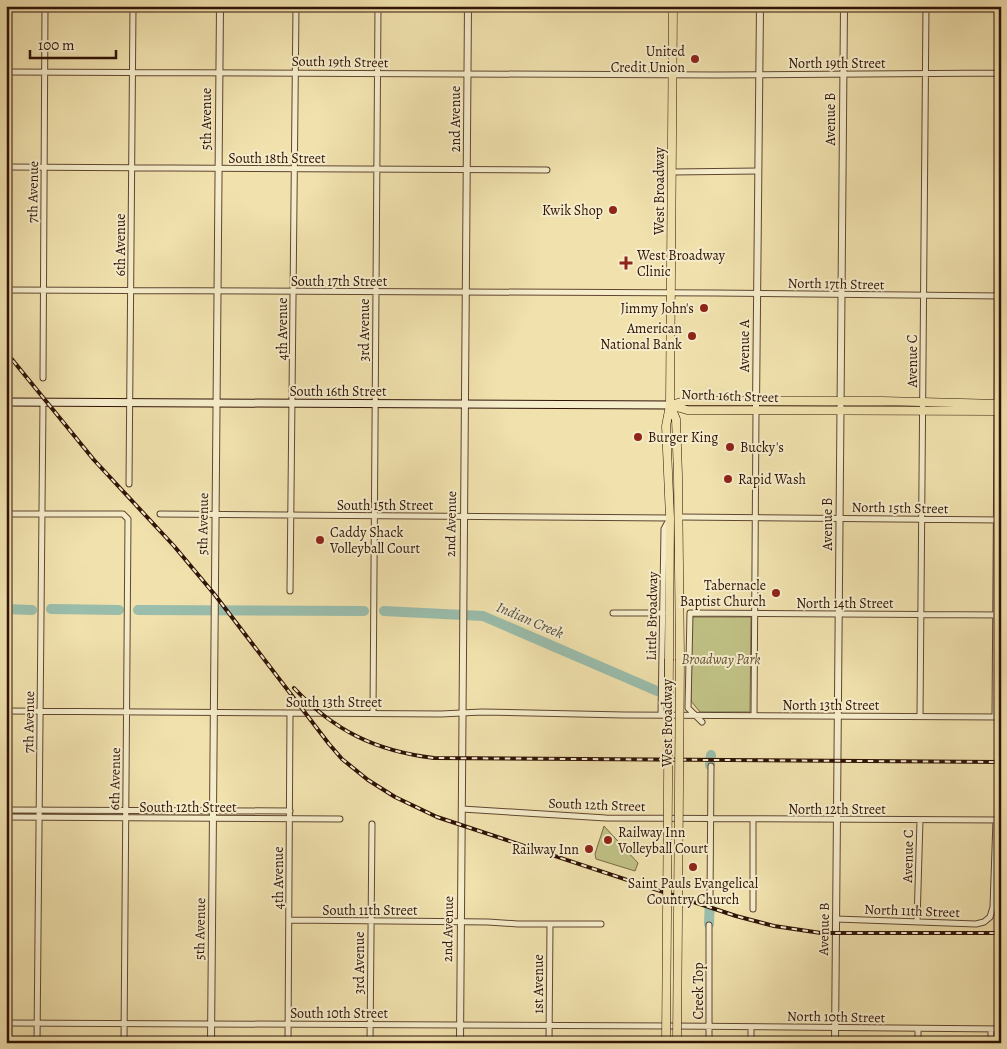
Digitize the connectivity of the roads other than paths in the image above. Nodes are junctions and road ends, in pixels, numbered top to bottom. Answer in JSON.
{"nodes":[{"id":1,"x":46,"y":6,"type":"edge"},
{"id":2,"x":133,"y":6,"type":"edge"},
{"id":3,"x":220,"y":6,"type":"edge"},
{"id":4,"x":296,"y":6,"type":"edge"},
{"id":5,"x":378,"y":6,"type":"edge"},
{"id":6,"x":468,"y":6,"type":"edge"},
{"id":7,"x":673,"y":6,"type":"edge"},
{"id":8,"x":760,"y":6,"type":"edge"},
{"id":9,"x":844,"y":6,"type":"edge"},
{"id":10,"x":926,"y":6,"type":"edge"},
{"id":11,"x":1000,"y":6,"type":"edge"},
{"id":12,"x":6,"y":72,"type":"edge"},
{"id":13,"x":45,"y":72,"type":"junction"},
{"id":14,"x":132,"y":72,"type":"junction"},
{"id":15,"x":219,"y":72,"type":"junction"},
{"id":16,"x":295,"y":73,"type":"junction"},
{"id":17,"x":1000,"y":73,"type":"edge"},
{"id":18,"x":377,"y":74,"type":"junction"},
{"id":19,"x":468,"y":74,"type":"junction"},
{"id":20,"x":759,"y":74,"type":"junction"},
{"id":21,"x":843,"y":74,"type":"junction"},
{"id":22,"x":925,"y":74,"type":"junction"},
{"id":23,"x":673,"y":75,"type":"junction"},
{"id":24,"x":6,"y":167,"type":"edge"},
{"id":25,"x":44,"y":168,"type":"junction"},
{"id":26,"x":132,"y":168,"type":"junction"},
{"id":27,"x":218,"y":169,"type":"junction"},
{"id":28,"x":294,"y":169,"type":"junction"},
{"id":29,"x":377,"y":170,"type":"junction"},
{"id":30,"x":467,"y":170,"type":"junction"},
{"id":31,"x":547,"y":170,"type":"dead end"},
{"id":32,"x":758,"y":171,"type":"junction"},
{"id":33,"x":672,"y":172,"type":"junction"},
{"id":34,"x":6,"y":290,"type":"edge"},
{"id":35,"x":43,"y":290,"type":"junction"},
{"id":36,"x":131,"y":291,"type":"junction"},
{"id":37,"x":218,"y":291,"type":"junction"},
{"id":38,"x":294,"y":292,"type":"junction"},
{"id":39,"x":376,"y":292,"type":"junction"},
{"id":40,"x":466,"y":293,"type":"junction"},
{"id":41,"x":671,"y":293,"type":"junction"},
{"id":42,"x":757,"y":294,"type":"junction"},
{"id":43,"x":841,"y":295,"type":"junction"},
{"id":44,"x":923,"y":296,"type":"junction"},
{"id":45,"x":999,"y":296,"type":"edge"},
{"id":46,"x":43,"y":378,"type":"dead end"},
{"id":47,"x":841,"y":401,"type":"junction"},
{"id":48,"x":6,"y":402,"type":"edge"},
{"id":49,"x":43,"y":402,"type":"junction"},
{"id":50,"x":130,"y":402,"type":"junction"},
{"id":51,"x":217,"y":403,"type":"junction"},
{"id":52,"x":293,"y":403,"type":"junction"},
{"id":53,"x":375,"y":404,"type":"junction"},
{"id":54,"x":465,"y":405,"type":"junction"},
{"id":55,"x":670,"y":405,"type":"junction"},
{"id":56,"x":756,"y":406,"type":"junction"},
{"id":57,"x":922,"y":407,"type":"junction"},
{"id":58,"x":999,"y":408,"type":"edge"},
{"id":59,"x":840,"y":411,"type":"junction"},
{"id":60,"x":129,"y":484,"type":"dead end"},
{"id":61,"x":6,"y":514,"type":"edge"},
{"id":62,"x":42,"y":514,"type":"junction"},
{"id":63,"x":160,"y":514,"type":"dead end"},
{"id":64,"x":216,"y":514,"type":"junction"},
{"id":65,"x":292,"y":515,"type":"junction"},
{"id":66,"x":375,"y":516,"type":"junction"},
{"id":67,"x":464,"y":516,"type":"junction"},
{"id":68,"x":670,"y":518,"type":"junction"},
{"id":69,"x":680,"y":518,"type":"junction"},
{"id":70,"x":755,"y":518,"type":"junction"},
{"id":71,"x":840,"y":518,"type":"junction"},
{"id":72,"x":922,"y":519,"type":"junction"},
{"id":73,"x":998,"y":520,"type":"edge"},
{"id":74,"x":290,"y":591,"type":"dead end"},
{"id":75,"x":613,"y":613,"type":"dead end"},
{"id":76,"x":664,"y":613,"type":"junction"},
{"id":77,"x":754,"y":614,"type":"junction"},
{"id":78,"x":839,"y":614,"type":"junction"},
{"id":79,"x":921,"y":615,"type":"junction"},
{"id":80,"x":998,"y":615,"type":"edge"},
{"id":81,"x":6,"y":711,"type":"edge"},
{"id":82,"x":41,"y":711,"type":"junction"},
{"id":83,"x":127,"y":712,"type":"junction"},
{"id":84,"x":214,"y":712,"type":"junction"},
{"id":85,"x":290,"y":713,"type":"junction"},
{"id":86,"x":373,"y":713,"type":"junction"},
{"id":87,"x":463,"y":713,"type":"junction"},
{"id":88,"x":661,"y":715,"type":"junction"},
{"id":89,"x":696,"y":715,"type":"junction"},
{"id":90,"x":754,"y":715,"type":"junction"},
{"id":91,"x":838,"y":716,"type":"junction"},
{"id":92,"x":920,"y":716,"type":"junction"},
{"id":93,"x":998,"y":717,"type":"edge"},
{"id":94,"x":702,"y":722,"type":"dead end"},
{"id":95,"x":711,"y":766,"type":"dead end"},
{"id":96,"x":462,"y":809,"type":"junction"},
{"id":97,"x":6,"y":810,"type":"edge"},
{"id":98,"x":40,"y":810,"type":"junction"},
{"id":99,"x":126,"y":810,"type":"junction"},
{"id":100,"x":290,"y":812,"type":"junction"},
{"id":101,"x":214,"y":815,"type":"junction"},
{"id":102,"x":6,"y":817,"type":"edge"},
{"id":103,"x":40,"y":817,"type":"junction"},
{"id":104,"x":126,"y":818,"type":"junction"},
{"id":105,"x":290,"y":818,"type":"junction"},
{"id":106,"x":340,"y":819,"type":"dead end"},
{"id":107,"x":672,"y":819,"type":"joint"},
{"id":108,"x":710,"y":819,"type":"junction"},
{"id":109,"x":753,"y":819,"type":"junction"},
{"id":110,"x":837,"y":820,"type":"junction"},
{"id":111,"x":920,"y":820,"type":"junction"},
{"id":112,"x":998,"y":820,"type":"edge"},
{"id":113,"x":372,"y":824,"type":"dead end"},
{"id":114,"x":710,"y":898,"type":"dead end"},
{"id":115,"x":753,"y":909,"type":"dead end"},
{"id":116,"x":836,"y":919,"type":"junction"},
{"id":117,"x":289,"y":920,"type":"junction"},
{"id":118,"x":371,"y":921,"type":"junction"},
{"id":119,"x":461,"y":922,"type":"junction"},
{"id":120,"x":916,"y":922,"type":"junction"},
{"id":121,"x":601,"y":924,"type":"dead end"},
{"id":122,"x":550,"y":925,"type":"junction"},
{"id":123,"x":709,"y":925,"type":"dead end"},
{"id":124,"x":6,"y":1023,"type":"edge"},
{"id":125,"x":38,"y":1024,"type":"junction"},
{"id":126,"x":124,"y":1024,"type":"junction"},
{"id":127,"x":211,"y":1024,"type":"junction"},
{"id":128,"x":288,"y":1024,"type":"junction"},
{"id":129,"x":370,"y":1025,"type":"junction"},
{"id":130,"x":460,"y":1025,"type":"junction"},
{"id":131,"x":550,"y":1026,"type":"junction"},
{"id":132,"x":672,"y":1026,"type":"joint"},
{"id":133,"x":709,"y":1027,"type":"junction"},
{"id":134,"x":751,"y":1027,"type":"junction"},
{"id":135,"x":836,"y":1028,"type":"junction"},
{"id":136,"x":918,"y":1029,"type":"junction"},
{"id":137,"x":991,"y":1029,"type":"junction"},
{"id":138,"x":1001,"y":1029,"type":"edge"},
{"id":139,"x":37,"y":1043,"type":"edge"},
{"id":140,"x":124,"y":1043,"type":"edge"},
{"id":141,"x":211,"y":1043,"type":"edge"},
{"id":142,"x":288,"y":1043,"type":"edge"},
{"id":143,"x":370,"y":1043,"type":"edge"},
{"id":144,"x":460,"y":1043,"type":"edge"},
{"id":145,"x":549,"y":1043,"type":"edge"},
{"id":146,"x":666,"y":1043,"type":"edge"},
{"id":147,"x":676,"y":1043,"type":"edge"},
{"id":148,"x":709,"y":1043,"type":"edge"},
{"id":149,"x":751,"y":1043,"type":"edge"},
{"id":150,"x":836,"y":1043,"type":"edge"},
{"id":151,"x":918,"y":1043,"type":"edge"},
{"id":152,"x":991,"y":1043,"type":"edge"}],
"edges":[{"from":1,"to":13,"type":"street","name":"7th Avenue"},
{"from":2,"to":14,"type":"street","name":"6th Avenue"},
{"from":3,"to":15,"type":"street","name":"5th Avenue"},
{"from":4,"to":16,"type":"street","name":"4th Avenue"},
{"from":5,"to":18,"type":"street","name":"3rd Avenue"},
{"from":6,"to":19,"type":"street","name":"2nd Avenue"},
{"from":7,"to":23,"type":"main road","name":"West Broadway"},
{"from":8,"to":20,"type":"street","name":"Avenue A"},
{"from":9,"to":21,"type":"street","name":"Avenue B"},
{"from":10,"to":22,"type":"street","name":"Avenue C"},
{"from":11,"to":17,"type":"street"},
{"from":12,"to":13,"type":"street","name":"South 19th Street"},
{"from":13,"to":14,"type":"street","name":"South 19th Street"},
{"from":13,"to":25,"type":"street","name":"7th Avenue"},
{"from":14,"to":15,"type":"street","name":"South 19th Street"},
{"from":14,"to":26,"type":"street","name":"6th Avenue"},
{"from":15,"to":16,"type":"street","name":"South 19th Street"},
{"from":15,"to":27,"type":"street","name":"5th Avenue"},
{"from":16,"to":18,"type":"street","name":"South 19th Street"},
{"from":16,"to":28,"type":"street","name":"4th Avenue"},
{"from":17,"to":22,"type":"street","name":"North 19th Street"},
{"from":17,"to":45,"type":"street"},
{"from":18,"to":19,"type":"street","name":"South 19th Street"},
{"from":18,"to":29,"type":"street","name":"3rd Avenue"},
{"from":19,"to":23,"type":"street","name":"South 19th Street"},
{"from":19,"to":30,"type":"street","name":"2nd Avenue"},
{"from":20,"to":21,"type":"street","name":"North 19th Street"},
{"from":20,"to":23,"type":"street","name":"North 19th Street"},
{"from":20,"to":32,"type":"street","name":"Avenue A"},
{"from":21,"to":22,"type":"street","name":"North 19th Street"},
{"from":21,"to":43,"type":"street","name":"Avenue B"},
{"from":22,"to":44,"type":"street","name":"Avenue C"},
{"from":23,"to":33,"type":"main road","name":"West Broadway"},
{"from":24,"to":25,"type":"street","name":"South 18th Street"},
{"from":25,"to":26,"type":"street","name":"South 18th Street"},
{"from":25,"to":35,"type":"street","name":"7th Avenue"},
{"from":26,"to":27,"type":"street","name":"South 18th Street"},
{"from":26,"to":36,"type":"street","name":"6th Avenue"},
{"from":27,"to":28,"type":"street","name":"South 18th Street"},
{"from":27,"to":37,"type":"street","name":"5th Avenue"},
{"from":28,"to":29,"type":"street","name":"South 18th Street"},
{"from":28,"to":38,"type":"street","name":"4th Avenue"},
{"from":29,"to":30,"type":"street","name":"South 18th Street"},
{"from":29,"to":39,"type":"street","name":"3rd Avenue"},
{"from":30,"to":31,"type":"street","name":"South 18th Street"},
{"from":30,"to":40,"type":"street","name":"2nd Avenue"},
{"from":32,"to":33,"type":"street"},
{"from":32,"to":42,"type":"street","name":"Avenue A"},
{"from":33,"to":41,"type":"main road","name":"West Broadway"},
{"from":34,"to":35,"type":"street","name":"South 17th Street"},
{"from":35,"to":36,"type":"street","name":"South 17th Street"},
{"from":35,"to":46,"type":"street","name":"7th Avenue"},
{"from":36,"to":37,"type":"street","name":"South 17th Street"},
{"from":36,"to":50,"type":"street","name":"6th Avenue"},
{"from":37,"to":38,"type":"street","name":"South 17th Street"},
{"from":37,"to":51,"type":"street","name":"5th Avenue"},
{"from":38,"to":39,"type":"street","name":"South 17th Street"},
{"from":38,"to":52,"type":"street","name":"4th Avenue"},
{"from":39,"to":40,"type":"street","name":"South 17th Street"},
{"from":39,"to":53,"type":"street","name":"3rd Avenue"},
{"from":40,"to":41,"type":"street","name":"South 17th Street"},
{"from":40,"to":54,"type":"street","name":"2nd Avenue"},
{"from":41,"to":42,"type":"street","name":"North 17th Street"},
{"from":41,"to":55,"type":"main road","name":"West Broadway"},
{"from":42,"to":43,"type":"street","name":"North 17th Street"},
{"from":42,"to":56,"type":"street","name":"Avenue A"},
{"from":43,"to":44,"type":"street","name":"North 17th Street"},
{"from":43,"to":47,"type":"street","name":"Avenue B"},
{"from":44,"to":45,"type":"street","name":"North 17th Street"},
{"from":44,"to":57,"type":"street","name":"Avenue C"},
{"from":45,"to":58,"type":"street"},
{"from":47,"to":56,"type":"main road","name":"North 16th Street"},
{"from":47,"to":57,"type":"main road","name":"North 16th Street"},
{"from":47,"to":59,"type":"street","name":"Avenue B"},
{"from":48,"to":49,"type":"main road","name":"South 16th Street"},
{"from":49,"to":50,"type":"main road","name":"South 16th Street"},
{"from":49,"to":62,"type":"street","name":"7th Avenue"},
{"from":50,"to":51,"type":"main road","name":"South 16th Street"},
{"from":50,"to":60,"type":"street","name":"6th Avenue"},
{"from":51,"to":52,"type":"main road","name":"South 16th Street"},
{"from":51,"to":64,"type":"street","name":"5th Avenue"},
{"from":52,"to":53,"type":"main road","name":"South 16th Street"},
{"from":52,"to":65,"type":"street","name":"4th Avenue"},
{"from":53,"to":54,"type":"main road","name":"South 16th Street"},
{"from":53,"to":66,"type":"street","name":"3rd Avenue"},
{"from":54,"to":55,"type":"main road","name":"South 16th Street"},
{"from":54,"to":67,"type":"street","name":"2nd Avenue"},
{"from":55,"to":56,"type":"main road","name":"North 16th Street"},
{"from":55,"to":68,"type":"main road","name":"West Broadway"},
{"from":55,"to":69,"type":"main road","name":"West Broadway"},
{"from":56,"to":59,"type":"main road","name":"North 16th Street"},
{"from":56,"to":70,"type":"street","name":"Avenue A"},
{"from":57,"to":58,"type":"main road","name":"North 16th Street"},
{"from":57,"to":59,"type":"main road","name":"North 16th Street"},
{"from":57,"to":72,"type":"street","name":"Avenue C"},
{"from":58,"to":73,"type":"street"},
{"from":59,"to":71,"type":"street","name":"Avenue B"},
{"from":61,"to":62,"type":"street"},
{"from":62,"to":82,"type":"street","name":"7th Avenue"},
{"from":62,"to":83,"type":"street","name":"6th Avenue"},
{"from":63,"to":64,"type":"street","name":"South 15th Street"},
{"from":64,"to":65,"type":"street","name":"South 15th Street"},
{"from":64,"to":84,"type":"street","name":"5th Avenue"},
{"from":65,"to":66,"type":"street","name":"South 15th Street"},
{"from":65,"to":74,"type":"street","name":"4th Avenue"},
{"from":66,"to":67,"type":"street","name":"South 15th Street"},
{"from":66,"to":86,"type":"street","name":"3rd Avenue"},
{"from":67,"to":68,"type":"street","name":"South 15th Street"},
{"from":67,"to":87,"type":"street","name":"2nd Avenue"},
{"from":68,"to":76,"type":"street","name":"Little Broadway"},
{"from":68,"to":146,"type":"main road","name":"West Broadway","bridge":true},
{"from":69,"to":70,"type":"street","name":"North 15th Street"},
{"from":69,"to":147,"type":"main road","name":"West Broadway","bridge":true},
{"from":70,"to":71,"type":"street","name":"North 15th Street"},
{"from":70,"to":77,"type":"street","name":"Avenue A"},
{"from":71,"to":72,"type":"street","name":"North 15th Street"},
{"from":71,"to":78,"type":"street","name":"Avenue B"},
{"from":72,"to":73,"type":"street","name":"North 15th Street"},
{"from":72,"to":79,"type":"street","name":"Avenue C"},
{"from":73,"to":80,"type":"street"},
{"from":75,"to":76,"type":"street"},
{"from":76,"to":88,"type":"street","name":"Little Broadway"},
{"from":77,"to":78,"type":"street","name":"North 14th Street"},
{"from":77,"to":89,"type":"street","name":"North 14th Street"},
{"from":77,"to":90,"type":"street","name":"Avenue A"},
{"from":78,"to":79,"type":"street","name":"North 14th Street"},
{"from":78,"to":91,"type":"street","name":"Avenue B"},
{"from":79,"to":80,"type":"street","name":"North 14th Street"},
{"from":79,"to":92,"type":"street","name":"Avenue C"},
{"from":80,"to":93,"type":"street"},
{"from":81,"to":82,"type":"street","name":"South 13th Street"},
{"from":82,"to":83,"type":"street","name":"South 13th Street"},
{"from":82,"to":98,"type":"street","name":"7th Avenue"},
{"from":83,"to":84,"type":"street","name":"South 13th Street"},
{"from":83,"to":99,"type":"street","name":"6th Avenue"},
{"from":84,"to":85,"type":"street","name":"South 13th Street"},
{"from":84,"to":101,"type":"street","name":"5th Avenue"},
{"from":85,"to":86,"type":"street","name":"South 13th Street"},
{"from":85,"to":100,"type":"street","name":"4th Avenue"},
{"from":86,"to":87,"type":"street","name":"South 13th Street"},
{"from":87,"to":88,"type":"street","name":"South 13th Street"},
{"from":87,"to":96,"type":"street","name":"2nd Avenue"},
{"from":88,"to":89,"type":"street","name":"North 13th Street"},
{"from":89,"to":90,"type":"street","name":"North 13th Street"},
{"from":89,"to":94,"type":"street"},
{"from":90,"to":91,"type":"street","name":"North 13th Street"},
{"from":91,"to":92,"type":"street","name":"North 13th Street"},
{"from":91,"to":110,"type":"street","name":"Avenue B"},
{"from":92,"to":93,"type":"street","name":"North 13th Street"},
{"from":95,"to":108,"type":"street"},
{"from":96,"to":107,"type":"street","name":"South 12th Street"},
{"from":96,"to":119,"type":"street","name":"2nd Avenue"},
{"from":97,"to":98,"type":"street","name":"South 12th Street"},
{"from":98,"to":99,"type":"street","name":"South 12th Street"},
{"from":98,"to":103,"type":"street","name":"7th Avenue"},
{"from":99,"to":101,"type":"street","name":"South 12th Street"},
{"from":99,"to":104,"type":"street","name":"6th Avenue"},
{"from":100,"to":101,"type":"street","name":"South 12th Street"},
{"from":100,"to":105,"type":"street","name":"4th Avenue"},
{"from":101,"to":104,"type":"street","name":"South 12th Street"},
{"from":101,"to":105,"type":"street","name":"South 12th Street"},
{"from":101,"to":127,"type":"street","name":"5th Avenue"},
{"from":102,"to":103,"type":"street","name":"South 12th Street"},
{"from":103,"to":104,"type":"street","name":"South 12th Street"},
{"from":103,"to":125,"type":"street","name":"7th Avenue"},
{"from":104,"to":126,"type":"street","name":"6th Avenue"},
{"from":105,"to":106,"type":"street","name":"South 12th Street"},
{"from":105,"to":117,"type":"street","name":"4th Avenue"},
{"from":107,"to":108,"type":"street","name":"North 12th Street"},
{"from":108,"to":109,"type":"street","name":"North 12th Street"},
{"from":108,"to":114,"type":"street"},
{"from":109,"to":110,"type":"street","name":"North 12th Street"},
{"from":109,"to":115,"type":"street"},
{"from":110,"to":111,"type":"street","name":"North 12th Street"},
{"from":110,"to":116,"type":"street","name":"Avenue B"},
{"from":111,"to":112,"type":"street","name":"North 12th Street"},
{"from":111,"to":120,"type":"street","name":"Avenue C"},
{"from":112,"to":120,"type":"street","name":"North 11th Street"},
{"from":113,"to":118,"type":"street","name":"3rd Avenue"},
{"from":116,"to":120,"type":"street","name":"North 11th Street"},
{"from":116,"to":135,"type":"street","name":"Avenue B"},
{"from":117,"to":118,"type":"street","name":"South 11th Street"},
{"from":117,"to":128,"type":"street","name":"4th Avenue"},
{"from":118,"to":119,"type":"street","name":"South 11th Street"},
{"from":118,"to":129,"type":"street","name":"3rd Avenue"},
{"from":119,"to":122,"type":"street","name":"South 11th Street"},
{"from":119,"to":130,"type":"street","name":"2nd Avenue"},
{"from":121,"to":122,"type":"street","name":"South 11th Street"},
{"from":122,"to":131,"type":"street","name":"1st Avenue"},
{"from":123,"to":133,"type":"street","name":"Creek Top"},
{"from":124,"to":125,"type":"street","name":"South 10th Street"},
{"from":125,"to":126,"type":"street","name":"South 10th Street"},
{"from":125,"to":139,"type":"street","name":"7th Avenue"},
{"from":126,"to":127,"type":"street","name":"South 10th Street"},
{"from":126,"to":140,"type":"street","name":"6th Avenue"},
{"from":127,"to":128,"type":"street","name":"South 10th Street"},
{"from":127,"to":141,"type":"street","name":"5th Avenue"},
{"from":128,"to":129,"type":"street","name":"South 10th Street"},
{"from":128,"to":142,"type":"street","name":"4th Avenue"},
{"from":129,"to":130,"type":"street","name":"South 10th Street"},
{"from":129,"to":143,"type":"street","name":"3rd Avenue"},
{"from":130,"to":131,"type":"street","name":"South 10th Street"},
{"from":130,"to":144,"type":"street","name":"2nd Avenue"},
{"from":131,"to":132,"type":"street","name":"South 10th Street"},
{"from":131,"to":145,"type":"street","name":"1st Avenue"},
{"from":132,"to":133,"type":"street","name":"North 10th Street"},
{"from":133,"to":134,"type":"street","name":"North 10th Street"},
{"from":133,"to":148,"type":"street","name":"Creek Top"},
{"from":134,"to":135,"type":"street","name":"North 10th Street"},
{"from":134,"to":149,"type":"street"},
{"from":135,"to":136,"type":"street","name":"North 10th Street"},
{"from":135,"to":150,"type":"street","name":"Avenue B"},
{"from":136,"to":137,"type":"street","name":"North 10th Street"},
{"from":136,"to":151,"type":"street"},
{"from":137,"to":138,"type":"street","name":"North 10th Street"},
{"from":137,"to":152,"type":"street"}]}
